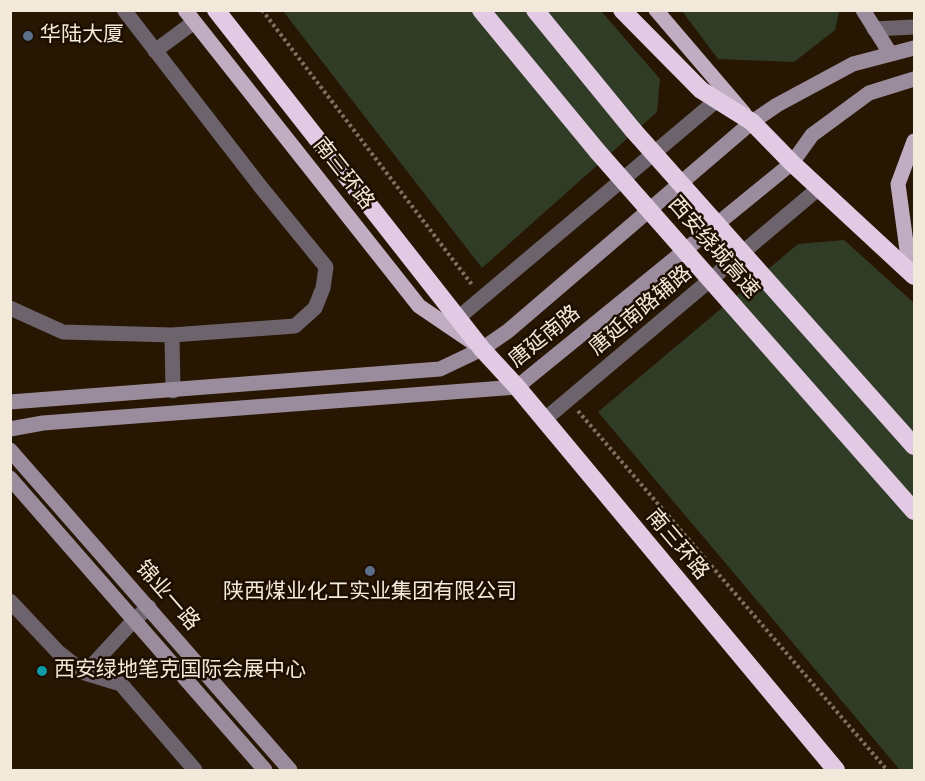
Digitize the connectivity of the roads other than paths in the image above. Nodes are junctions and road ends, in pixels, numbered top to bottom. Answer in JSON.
{"nodes":[{"id":1,"x":124,"y":10,"type":"edge"},
{"id":2,"x":216,"y":10,"type":"edge"},
{"id":3,"x":481,"y":10,"type":"edge"},
{"id":4,"x":535,"y":10,"type":"edge"},
{"id":5,"x":622,"y":10,"type":"edge"},
{"id":6,"x":656,"y":10,"type":"edge"},
{"id":7,"x":863,"y":10,"type":"edge"},
{"id":8,"x":189,"y":16,"type":"edge"},
{"id":9,"x":915,"y":27,"type":"edge"},
{"id":10,"x":874,"y":29,"type":"junction"},
{"id":11,"x":915,"y":48,"type":"edge"},
{"id":12,"x":155,"y":51,"type":"junction"},
{"id":13,"x":890,"y":53,"type":"junction"},
{"id":14,"x":915,"y":79,"type":"edge"},
{"id":15,"x":717,"y":100,"type":"junction"},
{"id":16,"x":752,"y":122,"type":"junction"},
{"id":17,"x":915,"y":141,"type":"edge"},
{"id":18,"x":792,"y":163,"type":"junction"},
{"id":19,"x":819,"y":188,"type":"junction"},
{"id":20,"x":912,"y":274,"type":"edge"},
{"id":21,"x":10,"y":308,"type":"edge"},
{"id":22,"x":458,"y":318,"type":"junction"},
{"id":23,"x":172,"y":335,"type":"junction"},
{"id":24,"x":482,"y":349,"type":"junction"},
{"id":25,"x":517,"y":387,"type":"junction"},
{"id":26,"x":173,"y":391,"type":"junction"},
{"id":27,"x":10,"y":402,"type":"edge"},
{"id":28,"x":544,"y":420,"type":"junction"},
{"id":29,"x":10,"y":429,"type":"edge"},
{"id":30,"x":915,"y":447,"type":"edge"},
{"id":31,"x":10,"y":450,"type":"edge"},
{"id":32,"x":10,"y":478,"type":"edge"},
{"id":33,"x":915,"y":511,"type":"edge"},
{"id":34,"x":10,"y":600,"type":"edge"},
{"id":35,"x":149,"y":607,"type":"junction"},
{"id":36,"x":134,"y":620,"type":"junction"},
{"id":37,"x":85,"y":673,"type":"junction"},
{"id":38,"x":195,"y":771,"type":"edge"},
{"id":39,"x":265,"y":771,"type":"edge"},
{"id":40,"x":290,"y":771,"type":"edge"},
{"id":41,"x":836,"y":771,"type":"edge"}],
"edges":[{"from":1,"to":12,"type":"street"},
{"from":2,"to":22,"type":"highway","name":"南三环路"},
{"from":3,"to":33,"type":"highway","name":"西安绕城高速","bridge":true},
{"from":4,"to":30,"type":"highway","name":"西安绕城高速","bridge":true},
{"from":5,"to":15,"type":"highway"},
{"from":6,"to":16,"type":"main road"},
{"from":7,"to":10,"type":"main road"},
{"from":8,"to":12,"type":"street"},
{"from":8,"to":24,"type":"main road","name":"南三环路"},
{"from":9,"to":10,"type":"street"},
{"from":10,"to":13,"type":"main road"},
{"from":11,"to":13,"type":"main road","name":"唐延南路"},
{"from":12,"to":23,"type":"street"},
{"from":13,"to":16,"type":"main road","name":"唐延南路"},
{"from":14,"to":18,"type":"main road","name":"唐延南路"},
{"from":15,"to":16,"type":"highway"},
{"from":15,"to":22,"type":"street"},
{"from":16,"to":18,"type":"highway"},
{"from":16,"to":24,"type":"main road","name":"唐延南路"},
{"from":17,"to":20,"type":"main road"},
{"from":18,"to":19,"type":"highway"},
{"from":18,"to":25,"type":"main road","name":"唐延南路"},
{"from":19,"to":20,"type":"highway"},
{"from":19,"to":28,"type":"street","name":"唐延南路辅路"},
{"from":21,"to":23,"type":"street"},
{"from":22,"to":24,"type":"highway","name":"南三环路"},
{"from":23,"to":26,"type":"street"},
{"from":24,"to":25,"type":"highway","name":"南三环路"},
{"from":24,"to":26,"type":"main road","name":"唐延南路"},
{"from":25,"to":28,"type":"highway","name":"南三环路"},
{"from":25,"to":29,"type":"main road","name":"唐延南路"},
{"from":26,"to":27,"type":"main road","name":"唐延南路"},
{"from":28,"to":41,"type":"highway","name":"南三环路"},
{"from":31,"to":35,"type":"main road","name":"锦业一路"},
{"from":32,"to":36,"type":"main road","name":"锦业一路"},
{"from":34,"to":37,"type":"street"},
{"from":35,"to":36,"type":"street"},
{"from":35,"to":40,"type":"main road","name":"锦业一路"},
{"from":36,"to":37,"type":"street"},
{"from":36,"to":39,"type":"main road","name":"锦业一路"},
{"from":37,"to":38,"type":"street"}]}
